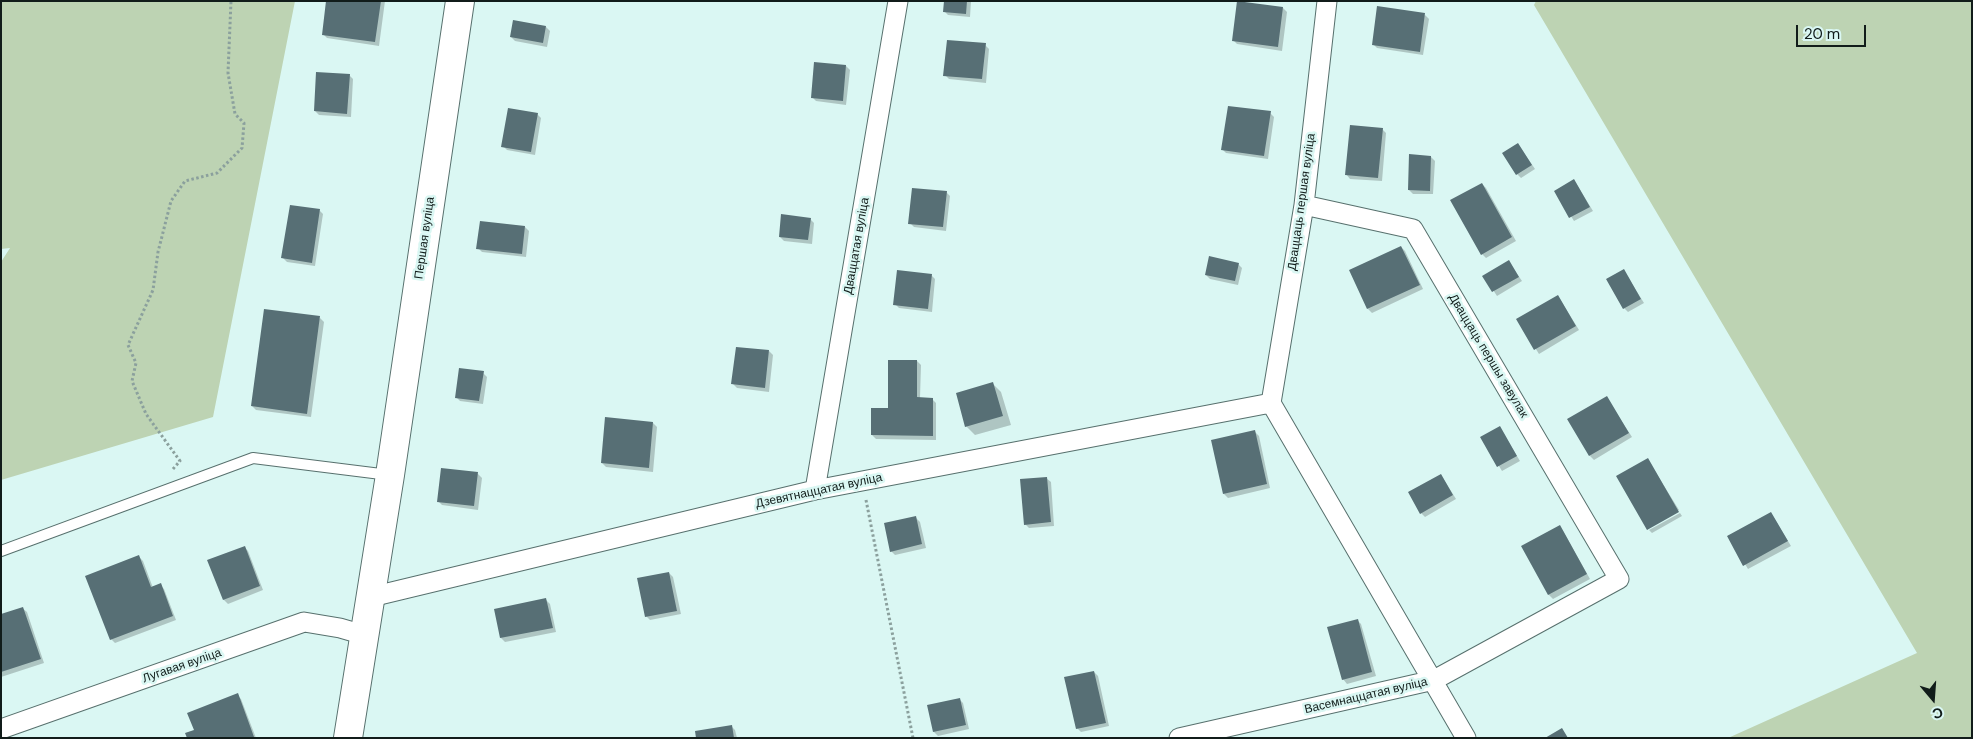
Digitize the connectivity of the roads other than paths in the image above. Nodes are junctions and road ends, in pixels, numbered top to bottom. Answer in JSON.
{"nodes":[{"id":1,"x":460,"y":1,"type":"edge"},
{"id":2,"x":898,"y":1,"type":"edge"},
{"id":3,"x":1327,"y":1,"type":"edge"},
{"id":4,"x":1304,"y":205,"type":"junction"},
{"id":5,"x":1271,"y":403,"type":"junction"},
{"id":6,"x":390,"y":475,"type":"junction"},
{"id":7,"x":815,"y":490,"type":"junction"},
{"id":8,"x":1,"y":552,"type":"edge"},
{"id":9,"x":1619,"y":579,"type":"joint"},
{"id":10,"x":371,"y":597,"type":"junction"},
{"id":11,"x":364,"y":635,"type":"junction"},
{"id":12,"x":1434,"y":680,"type":"junction"},
{"id":13,"x":1,"y":729,"type":"edge"},
{"id":14,"x":348,"y":738,"type":"edge"},
{"id":15,"x":1179,"y":738,"type":"edge"},
{"id":16,"x":1466,"y":738,"type":"edge"}],
"edges":[{"from":1,"to":6,"type":"main road","name":"Першая вуліца"},
{"from":2,"to":7,"type":"street","name":"Дваццатая вуліца"},
{"from":3,"to":4,"type":"street","name":"Дваццаць першая вуліца"},
{"from":4,"to":5,"type":"street","name":"Дваццаць першая вуліца"},
{"from":4,"to":9,"type":"street","name":"Дваццаць першы завулак"},
{"from":5,"to":7,"type":"street","name":"Дзевятнаццатая вуліца"},
{"from":5,"to":12,"type":"street"},
{"from":6,"to":8,"type":"lane"},
{"from":6,"to":10,"type":"main road","name":"Першая вуліца"},
{"from":7,"to":10,"type":"street","name":"Дзевятнаццатая вуліца"},
{"from":9,"to":12,"type":"street","name":"Васемнаццатая вуліца"},
{"from":10,"to":11,"type":"main road","name":"Першая вуліца"},
{"from":11,"to":13,"type":"street","name":"Лугавая вуліца"},
{"from":11,"to":14,"type":"main road","name":"Першая вуліца"},
{"from":12,"to":15,"type":"street","name":"Васемнаццатая вуліца"},
{"from":12,"to":16,"type":"street"}]}
